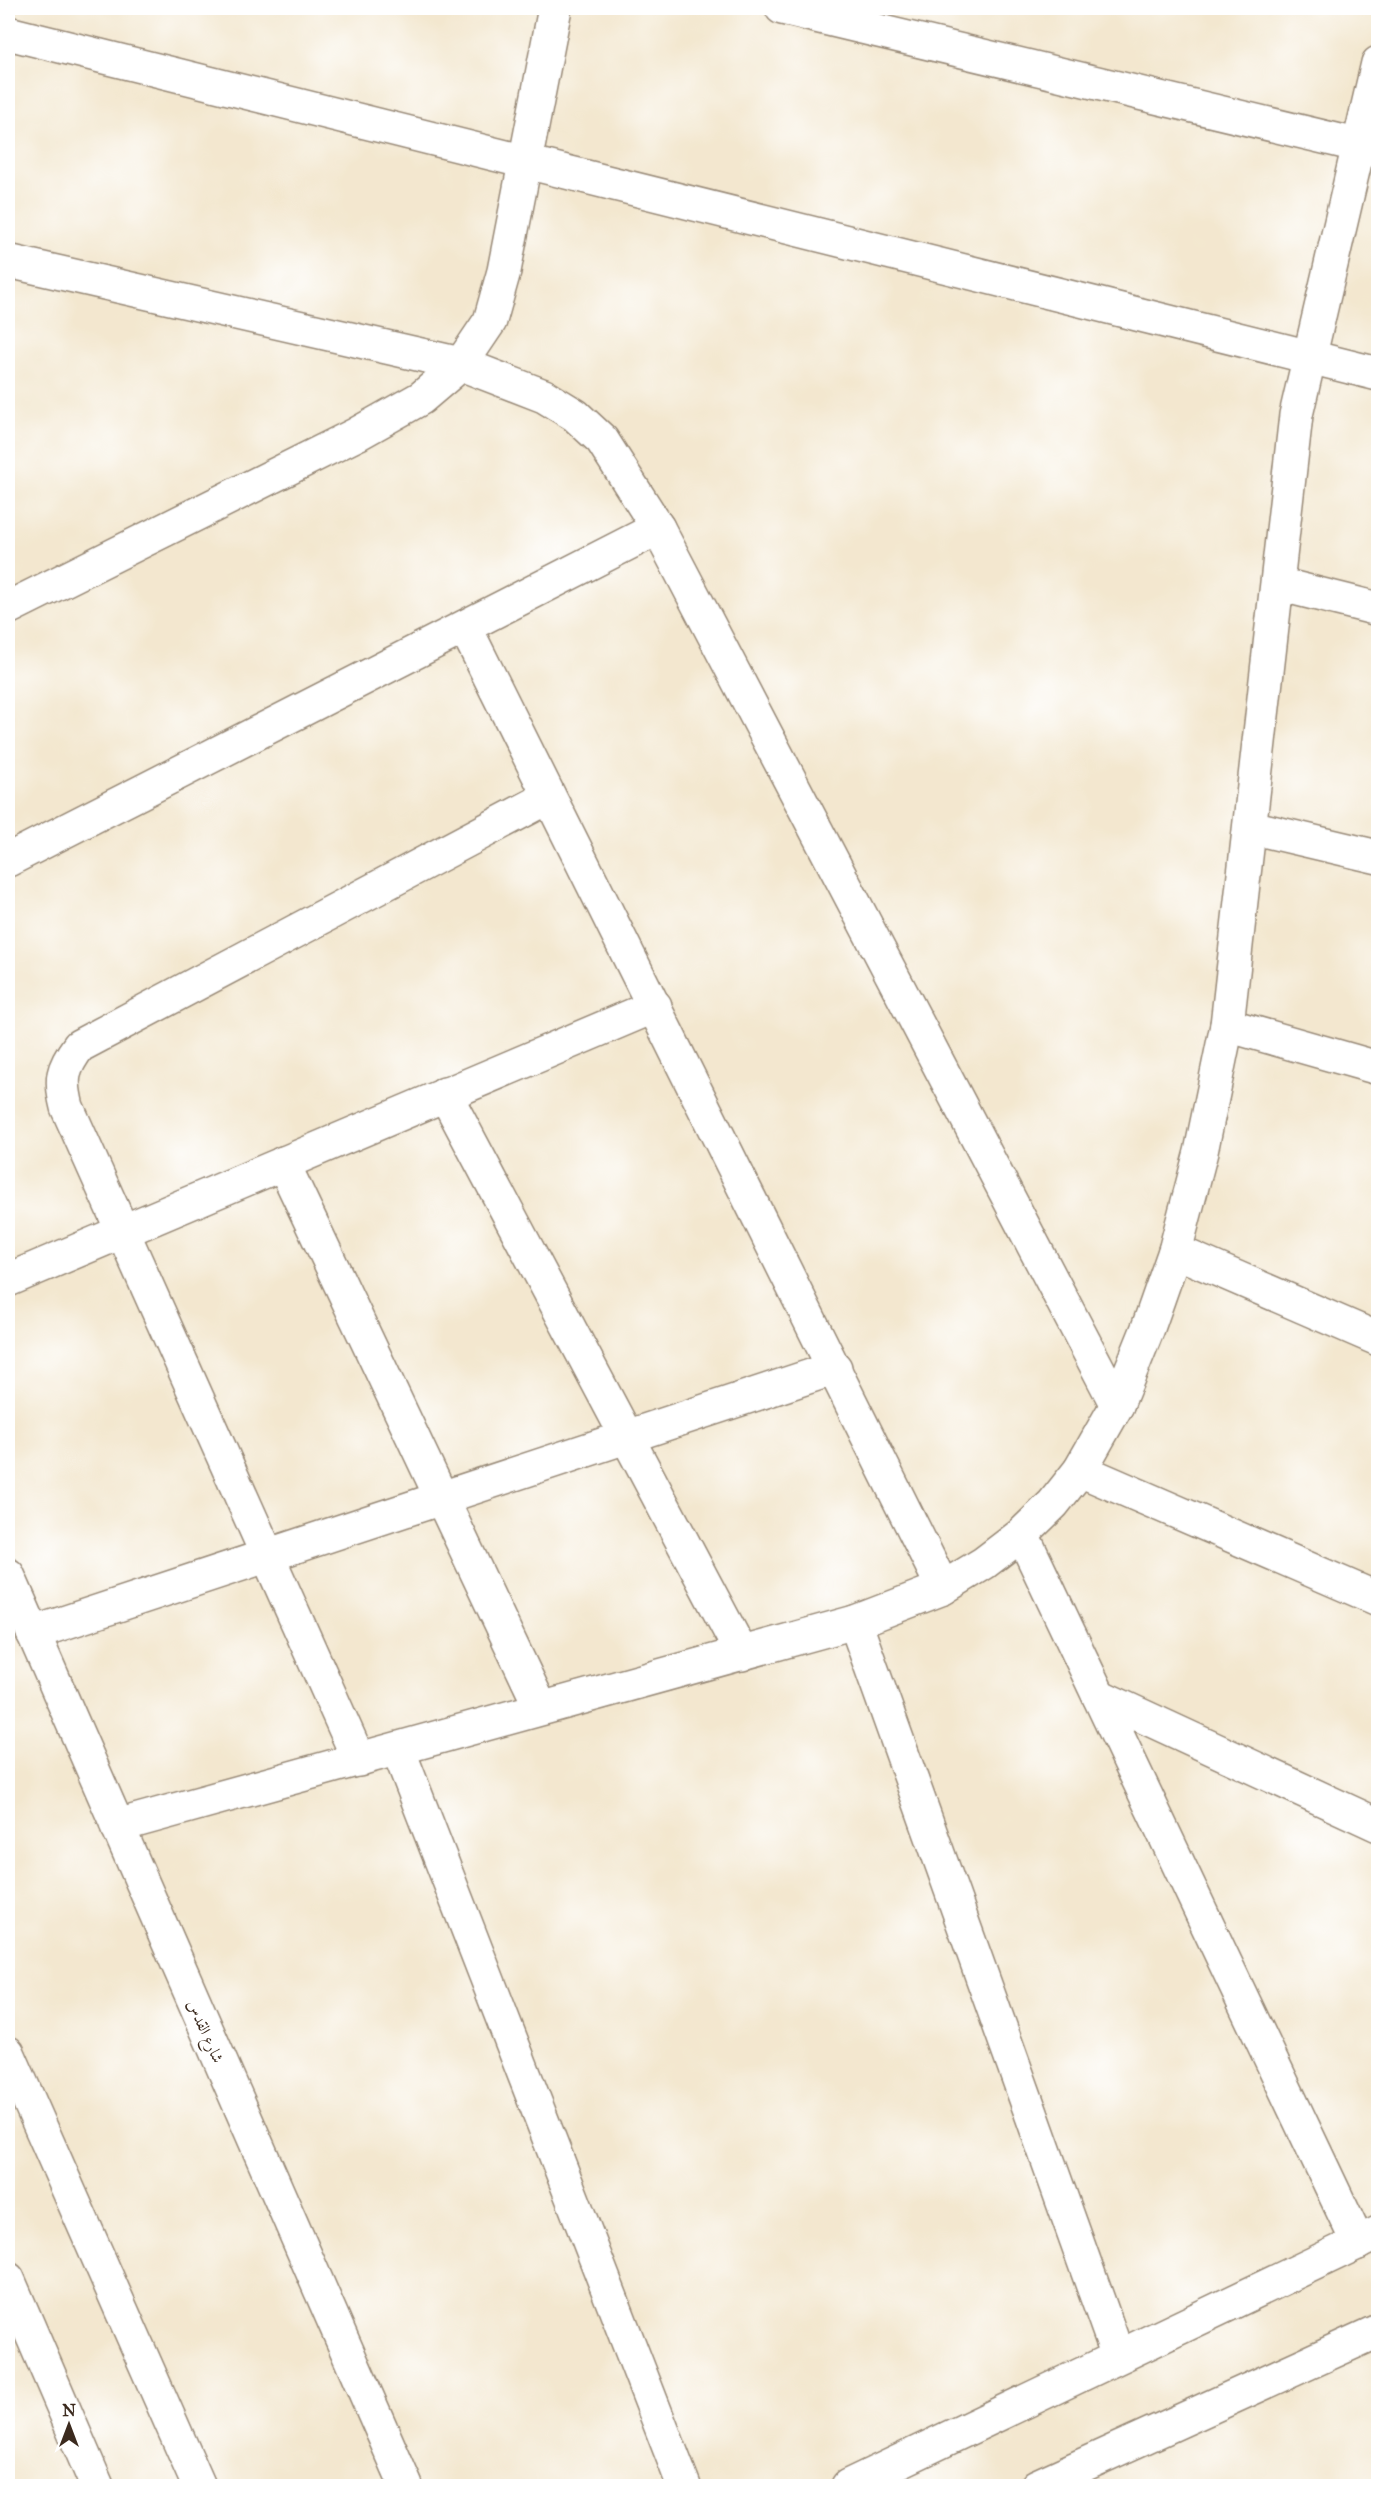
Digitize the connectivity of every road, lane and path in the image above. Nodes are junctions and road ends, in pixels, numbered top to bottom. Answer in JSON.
{"nodes":[{"id":1,"x":555,"y":8,"type":"edge"},
{"id":2,"x":782,"y":8,"type":"edge"},
{"id":3,"x":8,"y":33,"type":"edge"},
{"id":4,"x":1378,"y":63,"type":"edge"},
{"id":5,"x":1369,"y":147,"type":"edge"},
{"id":6,"x":524,"y":161,"type":"junction"},
{"id":7,"x":8,"y":261,"type":"edge"},
{"id":8,"x":1307,"y":357,"type":"junction"},
{"id":9,"x":461,"y":364,"type":"junction"},
{"id":10,"x":1378,"y":374,"type":"edge"},
{"id":11,"x":658,"y":528,"type":"junction"},
{"id":12,"x":1278,"y":584,"type":"junction"},
{"id":13,"x":8,"y":608,"type":"edge"},
{"id":14,"x":1378,"y":609,"type":"edge"},
{"id":15,"x":465,"y":627,"type":"junction"},
{"id":16,"x":549,"y":796,"type":"junction"},
{"id":17,"x":1250,"y":827,"type":"junction"},
{"id":18,"x":1378,"y":858,"type":"edge"},
{"id":19,"x":8,"y":860,"type":"edge"},
{"id":20,"x":655,"y":1006,"type":"junction"},
{"id":21,"x":1227,"y":1025,"type":"junction"},
{"id":22,"x":1378,"y":1068,"type":"edge"},
{"id":23,"x":445,"y":1094,"type":"junction"},
{"id":24,"x":283,"y":1163,"type":"junction"},
{"id":25,"x":121,"y":1232,"type":"junction"},
{"id":26,"x":1175,"y":1251,"type":"junction"},
{"id":27,"x":8,"y":1280,"type":"edge"},
{"id":28,"x":1378,"y":1340,"type":"edge"},
{"id":29,"x":835,"y":1368,"type":"junction"},
{"id":30,"x":1117,"y":1405,"type":"junction"},
{"id":31,"x":628,"y":1438,"type":"junction"},
{"id":32,"x":1080,"y":1470,"type":"junction"},
{"id":33,"x":442,"y":1498,"type":"junction"},
{"id":34,"x":1022,"y":1534,"type":"junction"},
{"id":35,"x":267,"y":1555,"type":"junction"},
{"id":36,"x":8,"y":1575,"type":"edge"},
{"id":37,"x":943,"y":1588,"type":"junction"},
{"id":38,"x":1378,"y":1599,"type":"edge"},
{"id":39,"x":855,"y":1622,"type":"junction"},
{"id":40,"x":33,"y":1633,"type":"junction"},
{"id":41,"x":742,"y":1654,"type":"junction"},
{"id":42,"x":1099,"y":1696,"type":"junction"},
{"id":43,"x":541,"y":1708,"type":"junction"},
{"id":44,"x":398,"y":1749,"type":"junction"},
{"id":45,"x":358,"y":1760,"type":"junction"},
{"id":46,"x":117,"y":1826,"type":"junction"},
{"id":47,"x":1378,"y":1826,"type":"edge"},
{"id":48,"x":8,"y":2053,"type":"edge"},
{"id":49,"x":1368,"y":2238,"type":"edge"},
{"id":50,"x":8,"y":2279,"type":"edge"},
{"id":51,"x":1378,"y":2331,"type":"edge"},
{"id":52,"x":1119,"y":2356,"type":"junction"},
{"id":53,"x":97,"y":2487,"type":"edge"},
{"id":54,"x":199,"y":2487,"type":"edge"},
{"id":55,"x":406,"y":2487,"type":"edge"},
{"id":56,"x":684,"y":2487,"type":"edge"},
{"id":57,"x":848,"y":2487,"type":"edge"},
{"id":58,"x":1037,"y":2487,"type":"edge"}],
"edges":[{"from":1,"to":6,"type":"street"},
{"from":2,"to":5,"type":"street"},
{"from":3,"to":6,"type":"street"},
{"from":4,"to":5,"type":"street"},
{"from":5,"to":8,"type":"street"},
{"from":6,"to":8,"type":"street"},
{"from":6,"to":9,"type":"street"},
{"from":7,"to":9,"type":"street"},
{"from":8,"to":10,"type":"street"},
{"from":8,"to":12,"type":"street"},
{"from":9,"to":11,"type":"street"},
{"from":9,"to":13,"type":"street"},
{"from":11,"to":15,"type":"street"},
{"from":11,"to":30,"type":"street"},
{"from":12,"to":14,"type":"street"},
{"from":12,"to":17,"type":"street"},
{"from":15,"to":16,"type":"street"},
{"from":15,"to":19,"type":"street"},
{"from":16,"to":20,"type":"street"},
{"from":16,"to":25,"type":"street"},
{"from":17,"to":18,"type":"street"},
{"from":17,"to":21,"type":"street"},
{"from":20,"to":23,"type":"street"},
{"from":20,"to":29,"type":"street"},
{"from":21,"to":22,"type":"street"},
{"from":21,"to":26,"type":"street"},
{"from":23,"to":24,"type":"street"},
{"from":23,"to":31,"type":"street"},
{"from":24,"to":25,"type":"street"},
{"from":24,"to":33,"type":"street"},
{"from":25,"to":27,"type":"street"},
{"from":25,"to":35,"type":"street"},
{"from":26,"to":28,"type":"street"},
{"from":26,"to":30,"type":"street"},
{"from":29,"to":31,"type":"street"},
{"from":29,"to":37,"type":"street"},
{"from":30,"to":32,"type":"street"},
{"from":31,"to":33,"type":"street"},
{"from":31,"to":41,"type":"street"},
{"from":32,"to":34,"type":"street"},
{"from":32,"to":38,"type":"street"},
{"from":33,"to":35,"type":"street"},
{"from":33,"to":43,"type":"street"},
{"from":34,"to":37,"type":"street"},
{"from":34,"to":42,"type":"street"},
{"from":35,"to":40,"type":"street"},
{"from":35,"to":45,"type":"street"},
{"from":36,"to":40,"type":"street","name":"شارع القدس"},
{"from":37,"to":39,"type":"street"},
{"from":39,"to":41,"type":"street"},
{"from":39,"to":52,"type":"street"},
{"from":40,"to":46,"type":"street","name":"شارع القدس"},
{"from":41,"to":43,"type":"street"},
{"from":42,"to":47,"type":"street"},
{"from":42,"to":49,"type":"street"},
{"from":43,"to":44,"type":"street"},
{"from":44,"to":45,"type":"street"},
{"from":44,"to":56,"type":"street"},
{"from":45,"to":46,"type":"street"},
{"from":46,"to":55,"type":"street","name":"شارع القدس"},
{"from":48,"to":54,"type":"street"},
{"from":49,"to":52,"type":"street"},
{"from":50,"to":53,"type":"street"},
{"from":51,"to":58,"type":"street"},
{"from":52,"to":57,"type":"street"}]}
